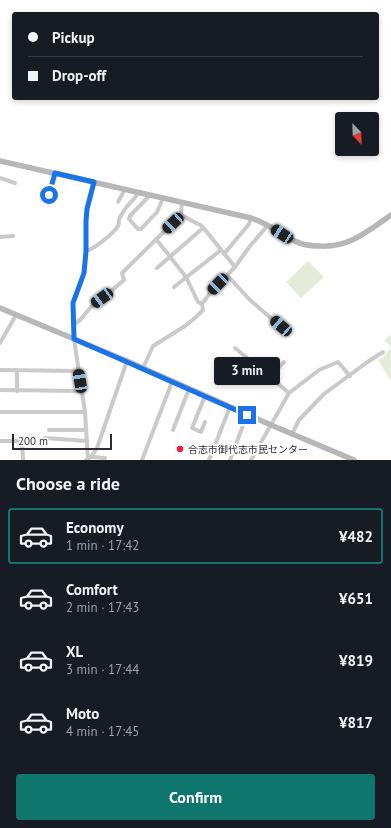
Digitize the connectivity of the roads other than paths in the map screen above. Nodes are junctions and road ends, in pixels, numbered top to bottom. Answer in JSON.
{"nodes":[{"id":1,"x":0,"y":160,"type":"edge"},
{"id":2,"x":55,"y":173,"type":"junction"},
{"id":3,"x":0,"y":178,"type":"edge"},
{"id":4,"x":94,"y":182,"type":"junction"},
{"id":5,"x":15,"y":183,"type":"dead end"},
{"id":6,"x":125,"y":189,"type":"junction"},
{"id":7,"x":138,"y":192,"type":"junction"},
{"id":8,"x":49,"y":195,"type":"dead end"},
{"id":9,"x":150,"y":195,"type":"junction"},
{"id":10,"x":163,"y":198,"type":"junction"},
{"id":11,"x":118,"y":202,"type":"dead end"},
{"id":12,"x":182,"y":202,"type":"junction"},
{"id":13,"x":181,"y":215,"type":"junction"},
{"id":14,"x":391,"y":215,"type":"edge"},
{"id":15,"x":251,"y":218,"type":"junction"},
{"id":16,"x":268,"y":225,"type":"junction"},
{"id":17,"x":203,"y":228,"type":"junction"},
{"id":18,"x":13,"y":236,"type":"dead end"},
{"id":19,"x":0,"y":237,"type":"edge"},
{"id":20,"x":156,"y":239,"type":"junction"},
{"id":21,"x":221,"y":250,"type":"junction"},
{"id":22,"x":86,"y":251,"type":"junction"},
{"id":23,"x":224,"y":254,"type":"junction"},
{"id":24,"x":170,"y":257,"type":"junction"},
{"id":25,"x":235,"y":267,"type":"junction"},
{"id":26,"x":157,"y":268,"type":"dead end"},
{"id":27,"x":227,"y":275,"type":"junction"},
{"id":28,"x":186,"y":277,"type":"junction"},
{"id":29,"x":174,"y":287,"type":"dead end"},
{"id":30,"x":202,"y":304,"type":"junction"},
{"id":31,"x":0,"y":308,"type":"edge"},
{"id":32,"x":16,"y":315,"type":"junction"},
{"id":33,"x":73,"y":325,"type":"junction"},
{"id":34,"x":281,"y":326,"type":"dead end"},
{"id":35,"x":2,"y":338,"type":"edge"},
{"id":36,"x":74,"y":339,"type":"junction"},
{"id":37,"x":0,"y":343,"type":"edge"},
{"id":38,"x":236,"y":348,"type":"dead end"},
{"id":39,"x":383,"y":352,"type":"dead end"},
{"id":40,"x":127,"y":362,"type":"junction"},
{"id":41,"x":284,"y":362,"type":"dead end"},
{"id":42,"x":143,"y":368,"type":"junction"},
{"id":43,"x":0,"y":370,"type":"edge"},
{"id":44,"x":17,"y":370,"type":"junction"},
{"id":45,"x":79,"y":371,"type":"junction"},
{"id":46,"x":270,"y":376,"type":"junction"},
{"id":47,"x":350,"y":376,"type":"junction"},
{"id":48,"x":172,"y":382,"type":"junction"},
{"id":49,"x":189,"y":389,"type":"junction"},
{"id":50,"x":0,"y":390,"type":"edge"},
{"id":51,"x":17,"y":391,"type":"junction"},
{"id":52,"x":82,"y":391,"type":"junction"},
{"id":53,"x":290,"y":393,"type":"junction"},
{"id":54,"x":205,"y":396,"type":"junction"},
{"id":55,"x":230,"y":407,"type":"junction"},
{"id":56,"x":0,"y":412,"type":"edge"},
{"id":57,"x":85,"y":412,"type":"junction"},
{"id":58,"x":247,"y":415,"type":"junction"},
{"id":59,"x":205,"y":422,"type":"dead end"},
{"id":60,"x":271,"y":425,"type":"junction"},
{"id":61,"x":49,"y":430,"type":"dead end"},
{"id":62,"x":86,"y":430,"type":"junction"},
{"id":63,"x":173,"y":430,"type":"dead end"},
{"id":64,"x":292,"y":434,"type":"junction"},
{"id":65,"x":45,"y":438,"type":"dead end"},
{"id":66,"x":101,"y":438,"type":"junction"},
{"id":67,"x":106,"y":439,"type":"dead end"},
{"id":68,"x":0,"y":441,"type":"edge"},
{"id":69,"x":87,"y":441,"type":"junction"},
{"id":70,"x":106,"y":458,"type":"dead end"},
{"id":71,"x":88,"y":459,"type":"edge"},
{"id":72,"x":23,"y":460,"type":"edge"},
{"id":73,"x":142,"y":460,"type":"edge"},
{"id":74,"x":209,"y":460,"type":"edge"},
{"id":75,"x":230,"y":460,"type":"edge"},
{"id":76,"x":251,"y":460,"type":"edge"},
{"id":77,"x":354,"y":460,"type":"edge"}],
"edges":[{"from":1,"to":2,"type":"street"},
{"from":2,"to":4,"type":"street"},
{"from":2,"to":8,"type":"street"},
{"from":3,"to":5,"type":"street"},
{"from":4,"to":6,"type":"street"},
{"from":4,"to":22,"type":"street"},
{"from":6,"to":7,"type":"street"},
{"from":6,"to":11,"type":"street"},
{"from":7,"to":9,"type":"street"},
{"from":7,"to":22,"type":"street"},
{"from":9,"to":10,"type":"street"},
{"from":9,"to":10,"type":"street"},
{"from":10,"to":12,"type":"street"},
{"from":12,"to":13,"type":"street"},
{"from":12,"to":15,"type":"street"},
{"from":13,"to":17,"type":"street"},
{"from":13,"to":20,"type":"street"},
{"from":14,"to":16,"type":"street"},
{"from":15,"to":16,"type":"street"},
{"from":15,"to":23,"type":"street"},
{"from":16,"to":25,"type":"street"},
{"from":17,"to":21,"type":"street"},
{"from":17,"to":24,"type":"street"},
{"from":18,"to":19,"type":"street"},
{"from":20,"to":24,"type":"street"},
{"from":20,"to":33,"type":"street"},
{"from":21,"to":23,"type":"street"},
{"from":21,"to":28,"type":"street"},
{"from":22,"to":33,"type":"street"},
{"from":23,"to":25,"type":"street"},
{"from":24,"to":26,"type":"street"},
{"from":24,"to":28,"type":"street"},
{"from":25,"to":27,"type":"street"},
{"from":27,"to":30,"type":"street"},
{"from":27,"to":34,"type":"street"},
{"from":28,"to":29,"type":"street"},
{"from":28,"to":30,"type":"street"},
{"from":30,"to":42,"type":"street"},
{"from":31,"to":32,"type":"street"},
{"from":32,"to":35,"type":"street"},
{"from":32,"to":36,"type":"street"},
{"from":33,"to":36,"type":"street"},
{"from":35,"to":37,"type":"street"},
{"from":36,"to":40,"type":"street"},
{"from":36,"to":45,"type":"street"},
{"from":38,"to":46,"type":"street"},
{"from":39,"to":47,"type":"street"},
{"from":40,"to":42,"type":"street"},
{"from":40,"to":66,"type":"street"},
{"from":41,"to":46,"type":"street"},
{"from":42,"to":48,"type":"street"},
{"from":43,"to":44,"type":"street"},
{"from":44,"to":45,"type":"street"},
{"from":44,"to":51,"type":"street"},
{"from":45,"to":52,"type":"street"},
{"from":46,"to":53,"type":"street"},
{"from":47,"to":53,"type":"street"},
{"from":47,"to":64,"type":"street"},
{"from":48,"to":49,"type":"street"},
{"from":48,"to":73,"type":"street"},
{"from":49,"to":54,"type":"street"},
{"from":49,"to":63,"type":"street"},
{"from":50,"to":51,"type":"street"},
{"from":51,"to":52,"type":"street"},
{"from":52,"to":57,"type":"street"},
{"from":53,"to":60,"type":"street"},
{"from":54,"to":55,"type":"street"},
{"from":54,"to":59,"type":"street"},
{"from":55,"to":58,"type":"street"},
{"from":55,"to":74,"type":"street"},
{"from":56,"to":57,"type":"street"},
{"from":57,"to":62,"type":"street"},
{"from":58,"to":60,"type":"street"},
{"from":58,"to":75,"type":"street"},
{"from":60,"to":64,"type":"street"},
{"from":60,"to":76,"type":"street"},
{"from":61,"to":62,"type":"street"},
{"from":62,"to":69,"type":"street"},
{"from":64,"to":77,"type":"street"},
{"from":65,"to":69,"type":"street"},
{"from":66,"to":67,"type":"street"},
{"from":66,"to":71,"type":"street"},
{"from":68,"to":72,"type":"street"},
{"from":69,"to":71,"type":"street"},
{"from":70,"to":71,"type":"street"}]}
